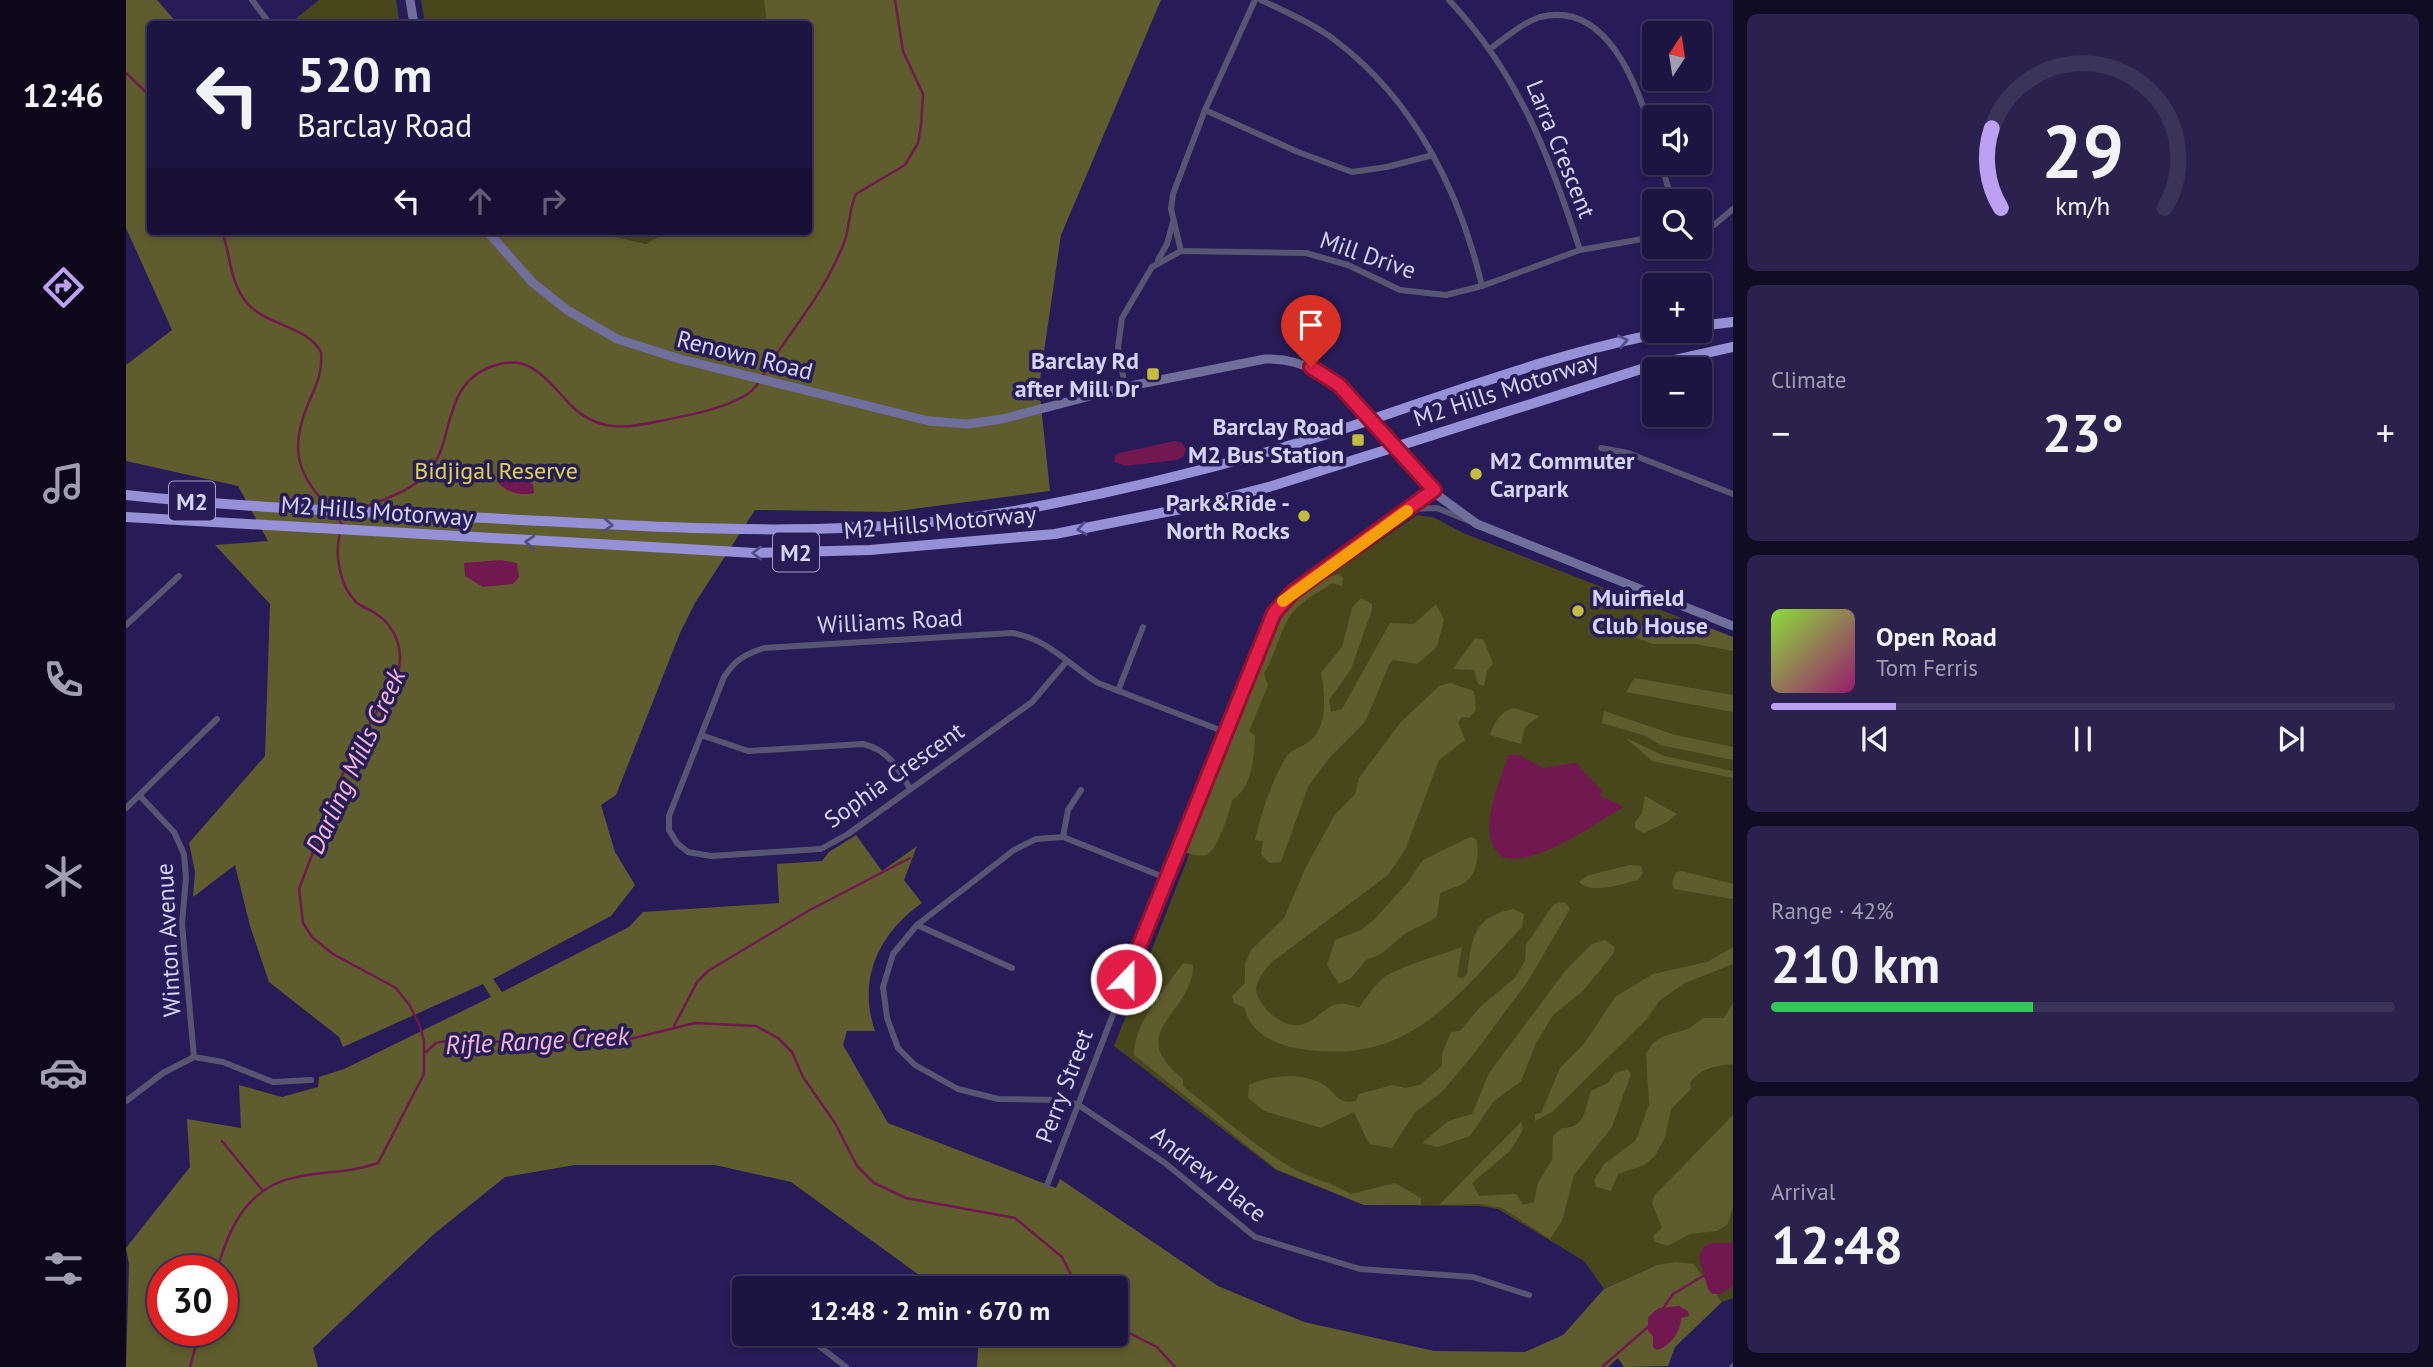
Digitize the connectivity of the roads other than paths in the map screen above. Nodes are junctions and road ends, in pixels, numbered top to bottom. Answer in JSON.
{"nodes":[{"id":1,"x":252,"y":0,"type":"edge"},
{"id":2,"x":410,"y":0,"type":"edge"},
{"id":3,"x":1255,"y":0,"type":"edge"},
{"id":4,"x":1261,"y":0,"type":"edge"},
{"id":5,"x":1449,"y":0,"type":"edge"},
{"id":6,"x":268,"y":21,"type":"edge"},
{"id":7,"x":414,"y":21,"type":"edge"},
{"id":8,"x":1490,"y":49,"type":"junction"},
{"id":9,"x":1205,"y":110,"type":"junction"},
{"id":10,"x":1642,"y":110,"type":"edge"},
{"id":11,"x":1433,"y":155,"type":"junction"},
{"id":12,"x":1733,"y":209,"type":"edge"},
{"id":13,"x":1173,"y":219,"type":"junction"},
{"id":14,"x":1712,"y":225,"type":"edge"},
{"id":15,"x":491,"y":235,"type":"edge"},
{"id":16,"x":1642,"y":239,"type":"edge"},
{"id":17,"x":1580,"y":250,"type":"junction"},
{"id":18,"x":1181,"y":251,"type":"junction"},
{"id":19,"x":1157,"y":262,"type":"junction"},
{"id":20,"x":1482,"y":286,"type":"junction"},
{"id":21,"x":1733,"y":321,"type":"edge"},
{"id":22,"x":1712,"y":324,"type":"edge"},
{"id":23,"x":1642,"y":338,"type":"edge"},
{"id":24,"x":1733,"y":346,"type":"edge"},
{"id":25,"x":1125,"y":387,"type":"junction"},
{"id":26,"x":1601,"y":448,"type":"dead end"},
{"id":27,"x":1434,"y":490,"type":"junction"},
{"id":28,"x":1733,"y":494,"type":"edge"},
{"id":29,"x":126,"y":495,"type":"edge"},
{"id":30,"x":1409,"y":510,"type":"junction"},
{"id":31,"x":126,"y":518,"type":"edge"},
{"id":32,"x":1477,"y":524,"type":"junction"},
{"id":33,"x":178,"y":576,"type":"dead end"},
{"id":34,"x":126,"y":625,"type":"edge"},
{"id":35,"x":1733,"y":626,"type":"edge"},
{"id":36,"x":1143,"y":627,"type":"dead end"},
{"id":37,"x":1067,"y":661,"type":"junction"},
{"id":38,"x":1118,"y":691,"type":"junction"},
{"id":39,"x":217,"y":719,"type":"dead end"},
{"id":40,"x":1225,"y":732,"type":"junction"},
{"id":41,"x":701,"y":735,"type":"junction"},
{"id":42,"x":909,"y":787,"type":"junction"},
{"id":43,"x":1081,"y":790,"type":"dead end"},
{"id":44,"x":140,"y":796,"type":"junction"},
{"id":45,"x":126,"y":808,"type":"edge"},
{"id":46,"x":1063,"y":837,"type":"junction"},
{"id":47,"x":677,"y":843,"type":"joint"},
{"id":48,"x":1166,"y":878,"type":"junction"},
{"id":49,"x":917,"y":925,"type":"junction"},
{"id":50,"x":1012,"y":968,"type":"dead end"},
{"id":51,"x":194,"y":1057,"type":"junction"},
{"id":52,"x":311,"y":1080,"type":"dead end"},
{"id":53,"x":126,"y":1101,"type":"edge"},
{"id":54,"x":1077,"y":1104,"type":"junction"},
{"id":55,"x":1047,"y":1185,"type":"dead end"},
{"id":56,"x":1529,"y":1295,"type":"dead end"},
{"id":57,"x":819,"y":1346,"type":"edge"},
{"id":58,"x":846,"y":1367,"type":"edge"}],
"edges":[{"from":1,"to":6,"type":"street"},
{"from":2,"to":7,"type":"main road"},
{"from":3,"to":9,"type":"street"},
{"from":4,"to":11,"type":"street"},
{"from":5,"to":8,"type":"street","name":"Larra Crescent"},
{"from":8,"to":10,"type":"street"},
{"from":8,"to":17,"type":"street","name":"Larra Crescent"},
{"from":9,"to":11,"type":"street"},
{"from":9,"to":13,"type":"street"},
{"from":11,"to":20,"type":"street"},
{"from":12,"to":14,"type":"street"},
{"from":13,"to":18,"type":"street"},
{"from":13,"to":19,"type":"street"},
{"from":15,"to":25,"type":"main road","name":"Renown Road"},
{"from":16,"to":17,"type":"street","name":"Mill Drive"},
{"from":17,"to":20,"type":"street","name":"Mill Drive"},
{"from":18,"to":19,"type":"street","name":"Mill Drive"},
{"from":18,"to":20,"type":"street","name":"Mill Drive"},
{"from":19,"to":25,"type":"street"},
{"from":21,"to":22,"type":"highway"},
{"from":29,"to":23,"type":"highway","name":"M2 Hills Motorway","number":"M2","one_way":true},
{"from":24,"to":31,"type":"highway","name":"M2 Hills Motorway","number":"M2","one_way":true},
{"from":25,"to":27,"type":"main road","name":"Renown Road","bridge":true},
{"from":26,"to":28,"type":"street"},
{"from":27,"to":30,"type":"street","name":"Perry Street"},
{"from":27,"to":32,"type":"main road","name":"Renown Road"},
{"from":30,"to":32,"type":"street"},
{"from":30,"to":40,"type":"street","name":"Perry Street"},
{"from":32,"to":35,"type":"main road","name":"Renown Road"},
{"from":33,"to":34,"type":"street"},
{"from":36,"to":38,"type":"street"},
{"from":37,"to":38,"type":"street","name":"Williams Road"},
{"from":37,"to":41,"type":"street","name":"Williams Road"},
{"from":37,"to":42,"type":"street","name":"Sophia Crescent"},
{"from":38,"to":40,"type":"street","name":"Williams Road"},
{"from":39,"to":44,"type":"street"},
{"from":40,"to":48,"type":"street","name":"Perry Street"},
{"from":41,"to":42,"type":"street"},
{"from":41,"to":47,"type":"street","name":"Williams Road"},
{"from":42,"to":47,"type":"street","name":"Sophia Crescent"},
{"from":43,"to":46,"type":"street"},
{"from":44,"to":45,"type":"street"},
{"from":44,"to":51,"type":"street","name":"Winton Avenue"},
{"from":46,"to":48,"type":"street"},
{"from":46,"to":49,"type":"street"},
{"from":48,"to":54,"type":"street","name":"Perry Street"},
{"from":49,"to":50,"type":"street"},
{"from":49,"to":54,"type":"street"},
{"from":51,"to":52,"type":"street"},
{"from":51,"to":53,"type":"street"},
{"from":54,"to":55,"type":"street","name":"Perry Street"},
{"from":54,"to":56,"type":"street","name":"Andrew Place"},
{"from":57,"to":58,"type":"street"}]}
